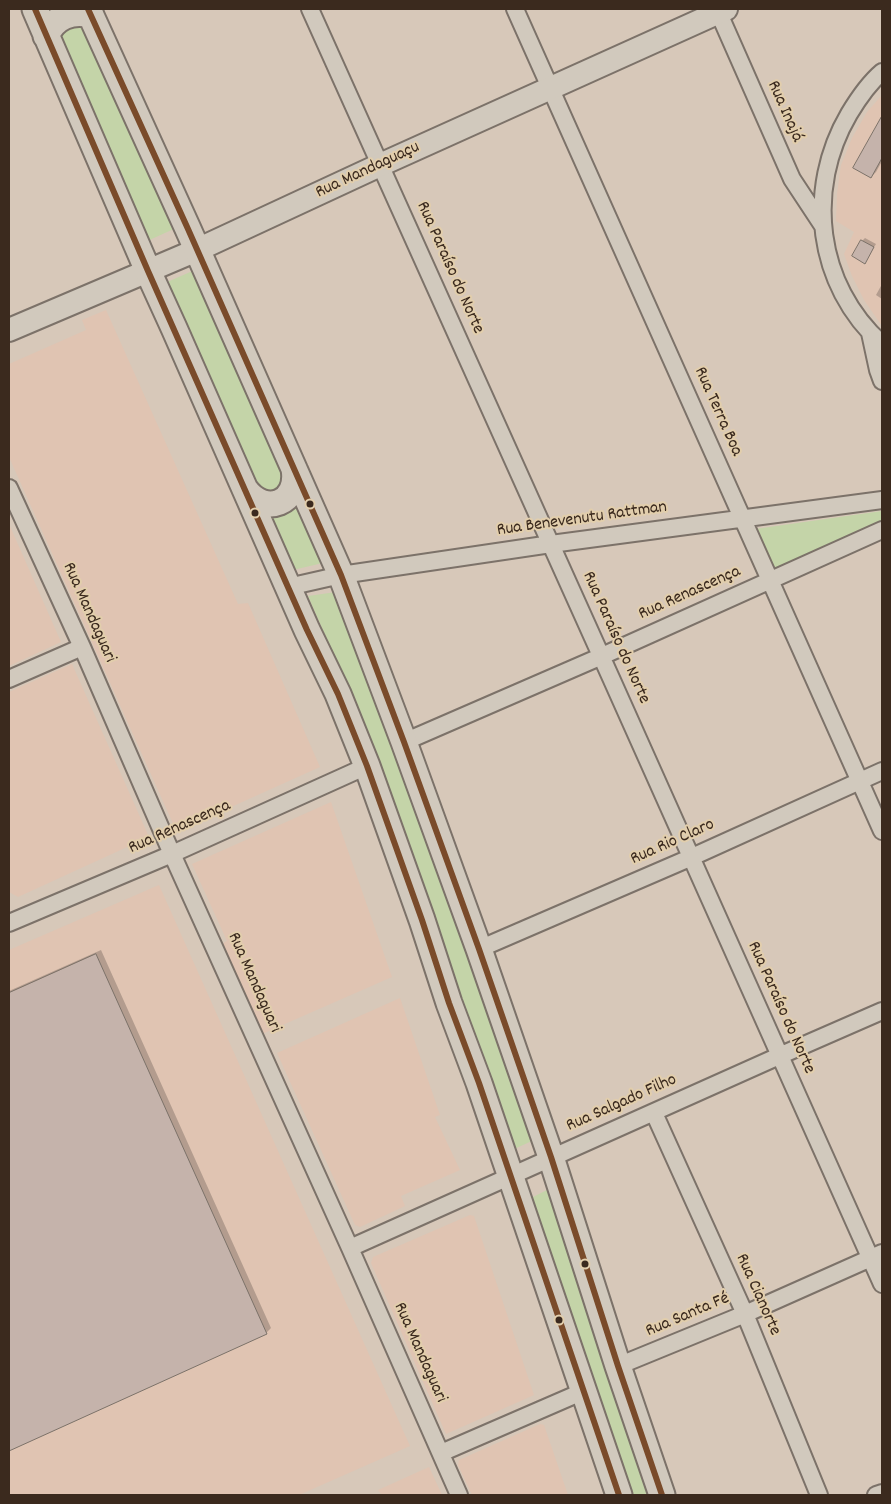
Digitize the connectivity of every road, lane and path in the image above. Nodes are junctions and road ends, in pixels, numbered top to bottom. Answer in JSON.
{"nodes":[{"id":1,"x":35,"y":9,"type":"edge"},
{"id":2,"x":310,"y":9,"type":"edge"},
{"id":3,"x":515,"y":9,"type":"edge"},
{"id":4,"x":721,"y":10,"type":"edge"},
{"id":5,"x":89,"y":12,"type":"edge"},
{"id":6,"x":46,"y":36,"type":"junction"},
{"id":7,"x":882,"y":72,"type":"edge"},
{"id":8,"x":550,"y":88,"type":"junction"},
{"id":9,"x":380,"y":165,"type":"junction"},
{"id":10,"x":823,"y":226,"type":"junction"},
{"id":11,"x":197,"y":250,"type":"junction"},
{"id":12,"x":148,"y":271,"type":"junction"},
{"id":13,"x":9,"y":330,"type":"edge"},
{"id":14,"x":876,"y":338,"type":"edge"},
{"id":15,"x":882,"y":380,"type":"edge"},
{"id":16,"x":294,"y":469,"type":"junction"},
{"id":17,"x":9,"y":488,"type":"edge"},
{"id":18,"x":245,"y":489,"type":"junction"},
{"id":19,"x":882,"y":500,"type":"edge"},
{"id":20,"x":743,"y":518,"type":"junction"},
{"id":21,"x":882,"y":530,"type":"edge"},
{"id":22,"x":551,"y":544,"type":"junction"},
{"id":23,"x":340,"y":576,"type":"junction"},
{"id":24,"x":771,"y":579,"type":"junction"},
{"id":25,"x":288,"y":587,"type":"junction"},
{"id":26,"x":82,"y":646,"type":"junction"},
{"id":27,"x":602,"y":656,"type":"junction"},
{"id":28,"x":9,"y":679,"type":"edge"},
{"id":29,"x":404,"y":742,"type":"junction"},
{"id":30,"x":367,"y":766,"type":"junction"},
{"id":31,"x":882,"y":771,"type":"edge"},
{"id":32,"x":860,"y":781,"type":"junction"},
{"id":33,"x":882,"y":831,"type":"edge"},
{"id":34,"x":172,"y":854,"type":"junction"},
{"id":35,"x":692,"y":857,"type":"junction"},
{"id":36,"x":9,"y":924,"type":"edge"},
{"id":37,"x":479,"y":949,"type":"junction"},
{"id":38,"x":882,"y":1011,"type":"edge"},
{"id":39,"x":779,"y":1056,"type":"junction"},
{"id":40,"x":654,"y":1113,"type":"junction"},
{"id":41,"x":551,"y":1158,"type":"junction"},
{"id":42,"x":512,"y":1176,"type":"junction"},
{"id":43,"x":350,"y":1248,"type":"junction"},
{"id":44,"x":877,"y":1256,"type":"edge"},
{"id":45,"x":882,"y":1284,"type":"edge"},
{"id":46,"x":744,"y":1314,"type":"junction"},
{"id":47,"x":618,"y":1366,"type":"junction"},
{"id":48,"x":584,"y":1391,"type":"junction"},
{"id":49,"x":441,"y":1453,"type":"junction"},
{"id":50,"x":882,"y":1493,"type":"edge"},
{"id":51,"x":459,"y":1495,"type":"edge"},
{"id":52,"x":619,"y":1495,"type":"edge"},
{"id":53,"x":662,"y":1495,"type":"edge"},
{"id":54,"x":819,"y":1495,"type":"edge"},
{"id":55,"x":876,"y":1495,"type":"edge"}],
"edges":[{"from":1,"to":6,"type":"main road"},
{"from":2,"to":9,"type":"street","name":"Rua Paraíso do Norte"},
{"from":3,"to":8,"type":"street","name":"Rua Terra Boa"},
{"from":4,"to":8,"type":"street","name":"Rua Mandaguaçu"},
{"from":4,"to":10,"type":"street","name":"Rua Inajá"},
{"from":5,"to":6,"type":"main road"},
{"from":5,"to":11,"type":"main road"},
{"from":6,"to":12,"type":"main road"},
{"from":7,"to":10,"type":"street"},
{"from":8,"to":9,"type":"street","name":"Rua Mandaguaçu"},
{"from":8,"to":20,"type":"street","name":"Rua Terra Boa"},
{"from":9,"to":11,"type":"street","name":"Rua Mandaguaçu"},
{"from":9,"to":22,"type":"street","name":"Rua Paraíso do Norte"},
{"from":10,"to":14,"type":"street"},
{"from":11,"to":12,"type":"street","name":"Rua Mandaguaçu"},
{"from":11,"to":16,"type":"main road"},
{"from":12,"to":13,"type":"street","name":"Rua Mandaguaçu"},
{"from":12,"to":18,"type":"main road"},
{"from":14,"to":15,"type":"street"},
{"from":16,"to":18,"type":"main road"},
{"from":16,"to":23,"type":"main road"},
{"from":17,"to":26,"type":"street","name":"Rua Mandaguari"},
{"from":18,"to":25,"type":"main road"},
{"from":19,"to":20,"type":"street","name":"Rua Benevenutu Rattman"},
{"from":20,"to":22,"type":"street","name":"Rua Benevenutu Rattman"},
{"from":20,"to":24,"type":"street","name":"Rua Terra Boa"},
{"from":21,"to":24,"type":"street","name":"Rua Renascença"},
{"from":22,"to":23,"type":"street","name":"Rua Benevenutu Rattman"},
{"from":22,"to":27,"type":"street","name":"Rua Paraíso do Norte"},
{"from":23,"to":25,"type":"street","name":"Rua Benevenutu Rattman"},
{"from":23,"to":29,"type":"main road"},
{"from":24,"to":27,"type":"street","name":"Rua Renascença"},
{"from":24,"to":32,"type":"street","name":"Rua Terra Boa"},
{"from":25,"to":30,"type":"main road"},
{"from":26,"to":28,"type":"street"},
{"from":26,"to":34,"type":"street","name":"Rua Mandaguari"},
{"from":27,"to":29,"type":"street","name":"Rua Renascença"},
{"from":27,"to":35,"type":"street","name":"Rua Paraíso do Norte"},
{"from":29,"to":37,"type":"main road"},
{"from":30,"to":34,"type":"street","name":"Rua Renascença"},
{"from":30,"to":42,"type":"main road"},
{"from":31,"to":32,"type":"street","name":"Rua Rio Claro"},
{"from":32,"to":33,"type":"street","name":"Rua Terra Boa"},
{"from":32,"to":35,"type":"street","name":"Rua Rio Claro"},
{"from":34,"to":36,"type":"street","name":"Rua Renascença"},
{"from":34,"to":43,"type":"street","name":"Rua Mandaguari"},
{"from":35,"to":37,"type":"street","name":"Rua Rio Claro"},
{"from":35,"to":39,"type":"street","name":"Rua Paraíso do Norte"},
{"from":37,"to":41,"type":"main road"},
{"from":38,"to":39,"type":"street","name":"Rua Salgado Filho"},
{"from":39,"to":40,"type":"street","name":"Rua Salgado Filho"},
{"from":39,"to":44,"type":"street","name":"Rua Paraíso do Norte"},
{"from":40,"to":41,"type":"street","name":"Rua Salgado Filho"},
{"from":40,"to":46,"type":"street","name":"Rua Cianorte"},
{"from":41,"to":42,"type":"street","name":"Rua Salgado Filho"},
{"from":41,"to":47,"type":"main road"},
{"from":42,"to":43,"type":"street","name":"Rua Salgado Filho"},
{"from":42,"to":48,"type":"main road"},
{"from":43,"to":49,"type":"street","name":"Rua Mandaguari"},
{"from":44,"to":45,"type":"street","name":"Rua Paraíso do Norte"},
{"from":44,"to":46,"type":"street","name":"Rua Santa Fé"},
{"from":46,"to":47,"type":"street","name":"Rua Santa Fé"},
{"from":46,"to":54,"type":"street","name":"Rua Cianorte"},
{"from":47,"to":53,"type":"main road"},
{"from":48,"to":49,"type":"street"},
{"from":48,"to":52,"type":"main road"},
{"from":49,"to":51,"type":"street","name":"Rua Mandaguari"},
{"from":50,"to":55,"type":"street"}]}
